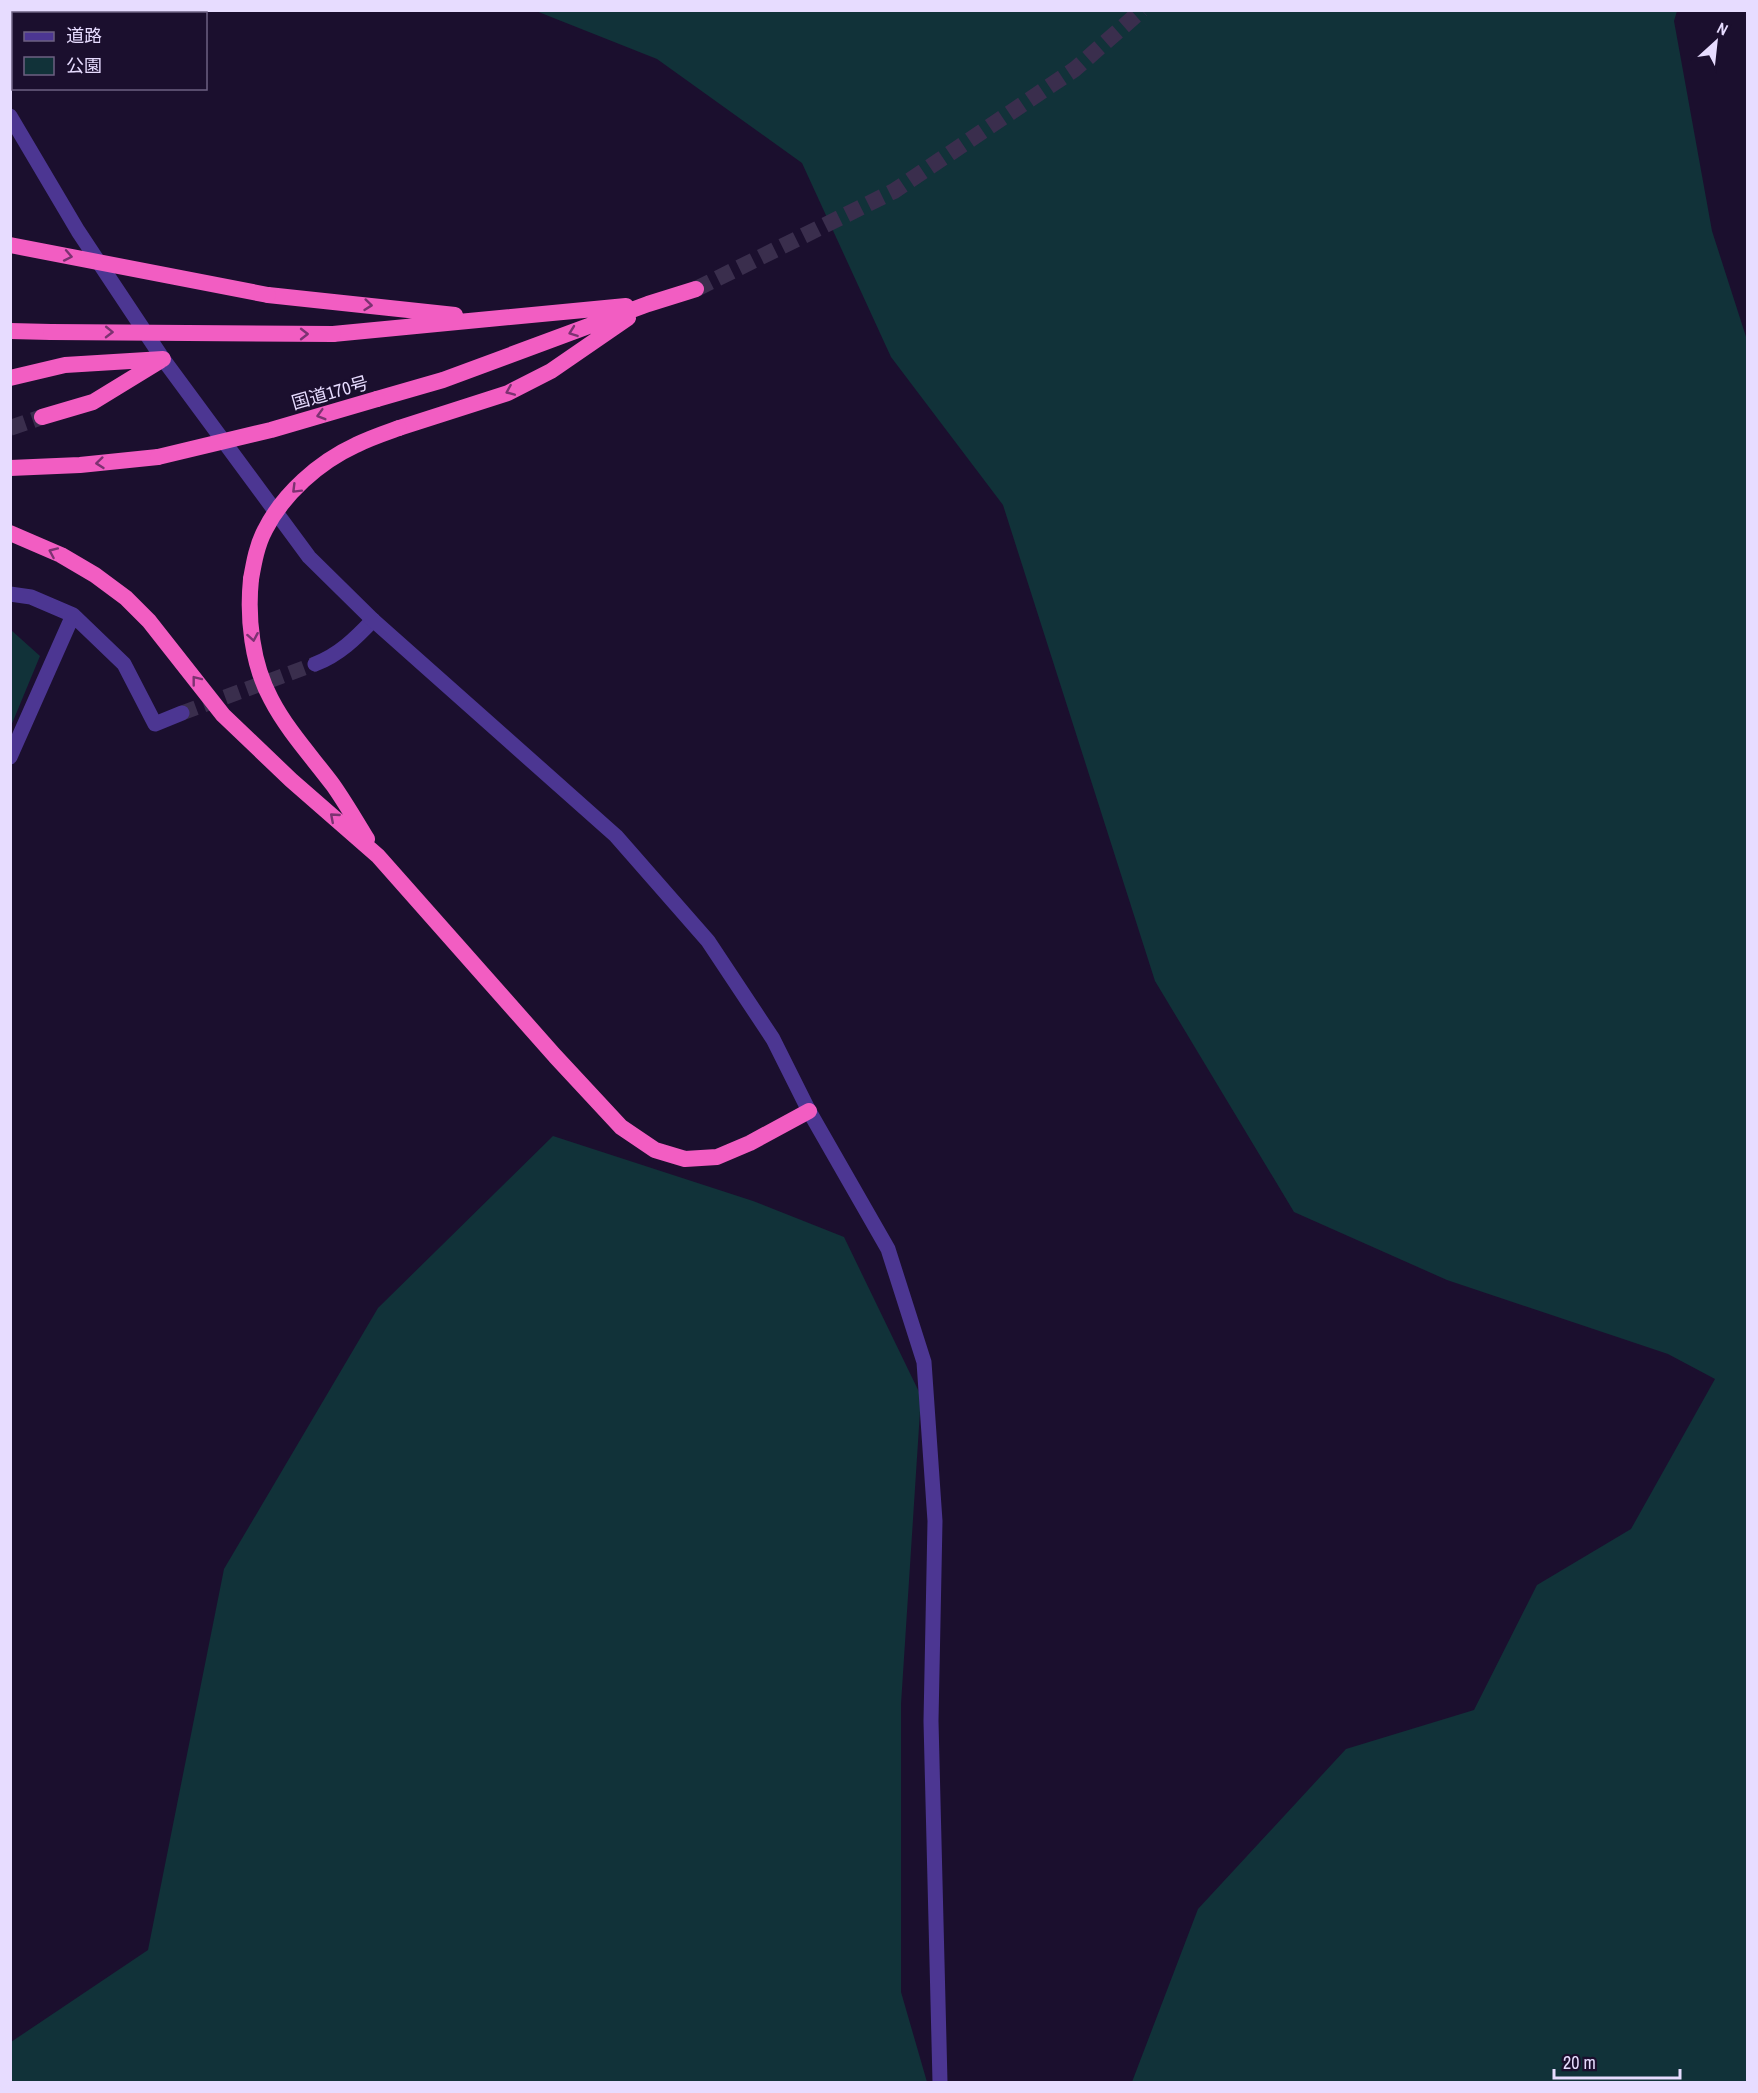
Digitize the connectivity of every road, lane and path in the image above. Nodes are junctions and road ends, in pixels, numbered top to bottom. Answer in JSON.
{"nodes":[{"id":1,"x":10,"y":116,"type":"edge"},
{"id":2,"x":10,"y":245,"type":"edge"},
{"id":3,"x":696,"y":289,"type":"tunnel mouth"},
{"id":4,"x":648,"y":304,"type":"junction"},
{"id":5,"x":492,"y":318,"type":"junction"},
{"id":6,"x":10,"y":331,"type":"edge"},
{"id":7,"x":164,"y":359,"type":"junction"},
{"id":8,"x":10,"y":378,"type":"edge"},
{"id":9,"x":42,"y":417,"type":"tunnel mouth"},
{"id":10,"x":10,"y":468,"type":"edge"},
{"id":11,"x":10,"y":533,"type":"edge"},
{"id":12,"x":10,"y":594,"type":"edge"},
{"id":13,"x":73,"y":615,"type":"junction"},
{"id":14,"x":373,"y":620,"type":"junction"},
{"id":15,"x":315,"y":664,"type":"tunnel mouth"},
{"id":16,"x":182,"y":713,"type":"tunnel mouth"},
{"id":17,"x":10,"y":757,"type":"edge"},
{"id":18,"x":378,"y":856,"type":"junction"},
{"id":19,"x":809,"y":1111,"type":"junction"},
{"id":20,"x":940,"y":2082,"type":"edge"}],
"edges":[{"from":1,"to":7,"type":"street"},
{"from":2,"to":5,"type":"highway","one_way":true,"bridge":true},
{"from":3,"to":4,"type":"highway","name":"国道170号"},
{"from":4,"to":5,"type":"highway","name":"国道170号"},
{"from":4,"to":10,"type":"highway","name":"国道170号","one_way":true,"bridge":true},
{"from":4,"to":18,"type":"highway","one_way":true,"bridge":true},
{"from":6,"to":5,"type":"highway","name":"国道170号","one_way":true,"bridge":true},
{"from":7,"to":8,"type":"highway"},
{"from":7,"to":9,"type":"highway"},
{"from":7,"to":14,"type":"street"},
{"from":18,"to":11,"type":"highway","one_way":true},
{"from":12,"to":13,"type":"street"},
{"from":13,"to":16,"type":"street"},
{"from":13,"to":17,"type":"street"},
{"from":14,"to":15,"type":"street"},
{"from":14,"to":19,"type":"street"},
{"from":18,"to":19,"type":"highway"},
{"from":19,"to":20,"type":"street"}]}
